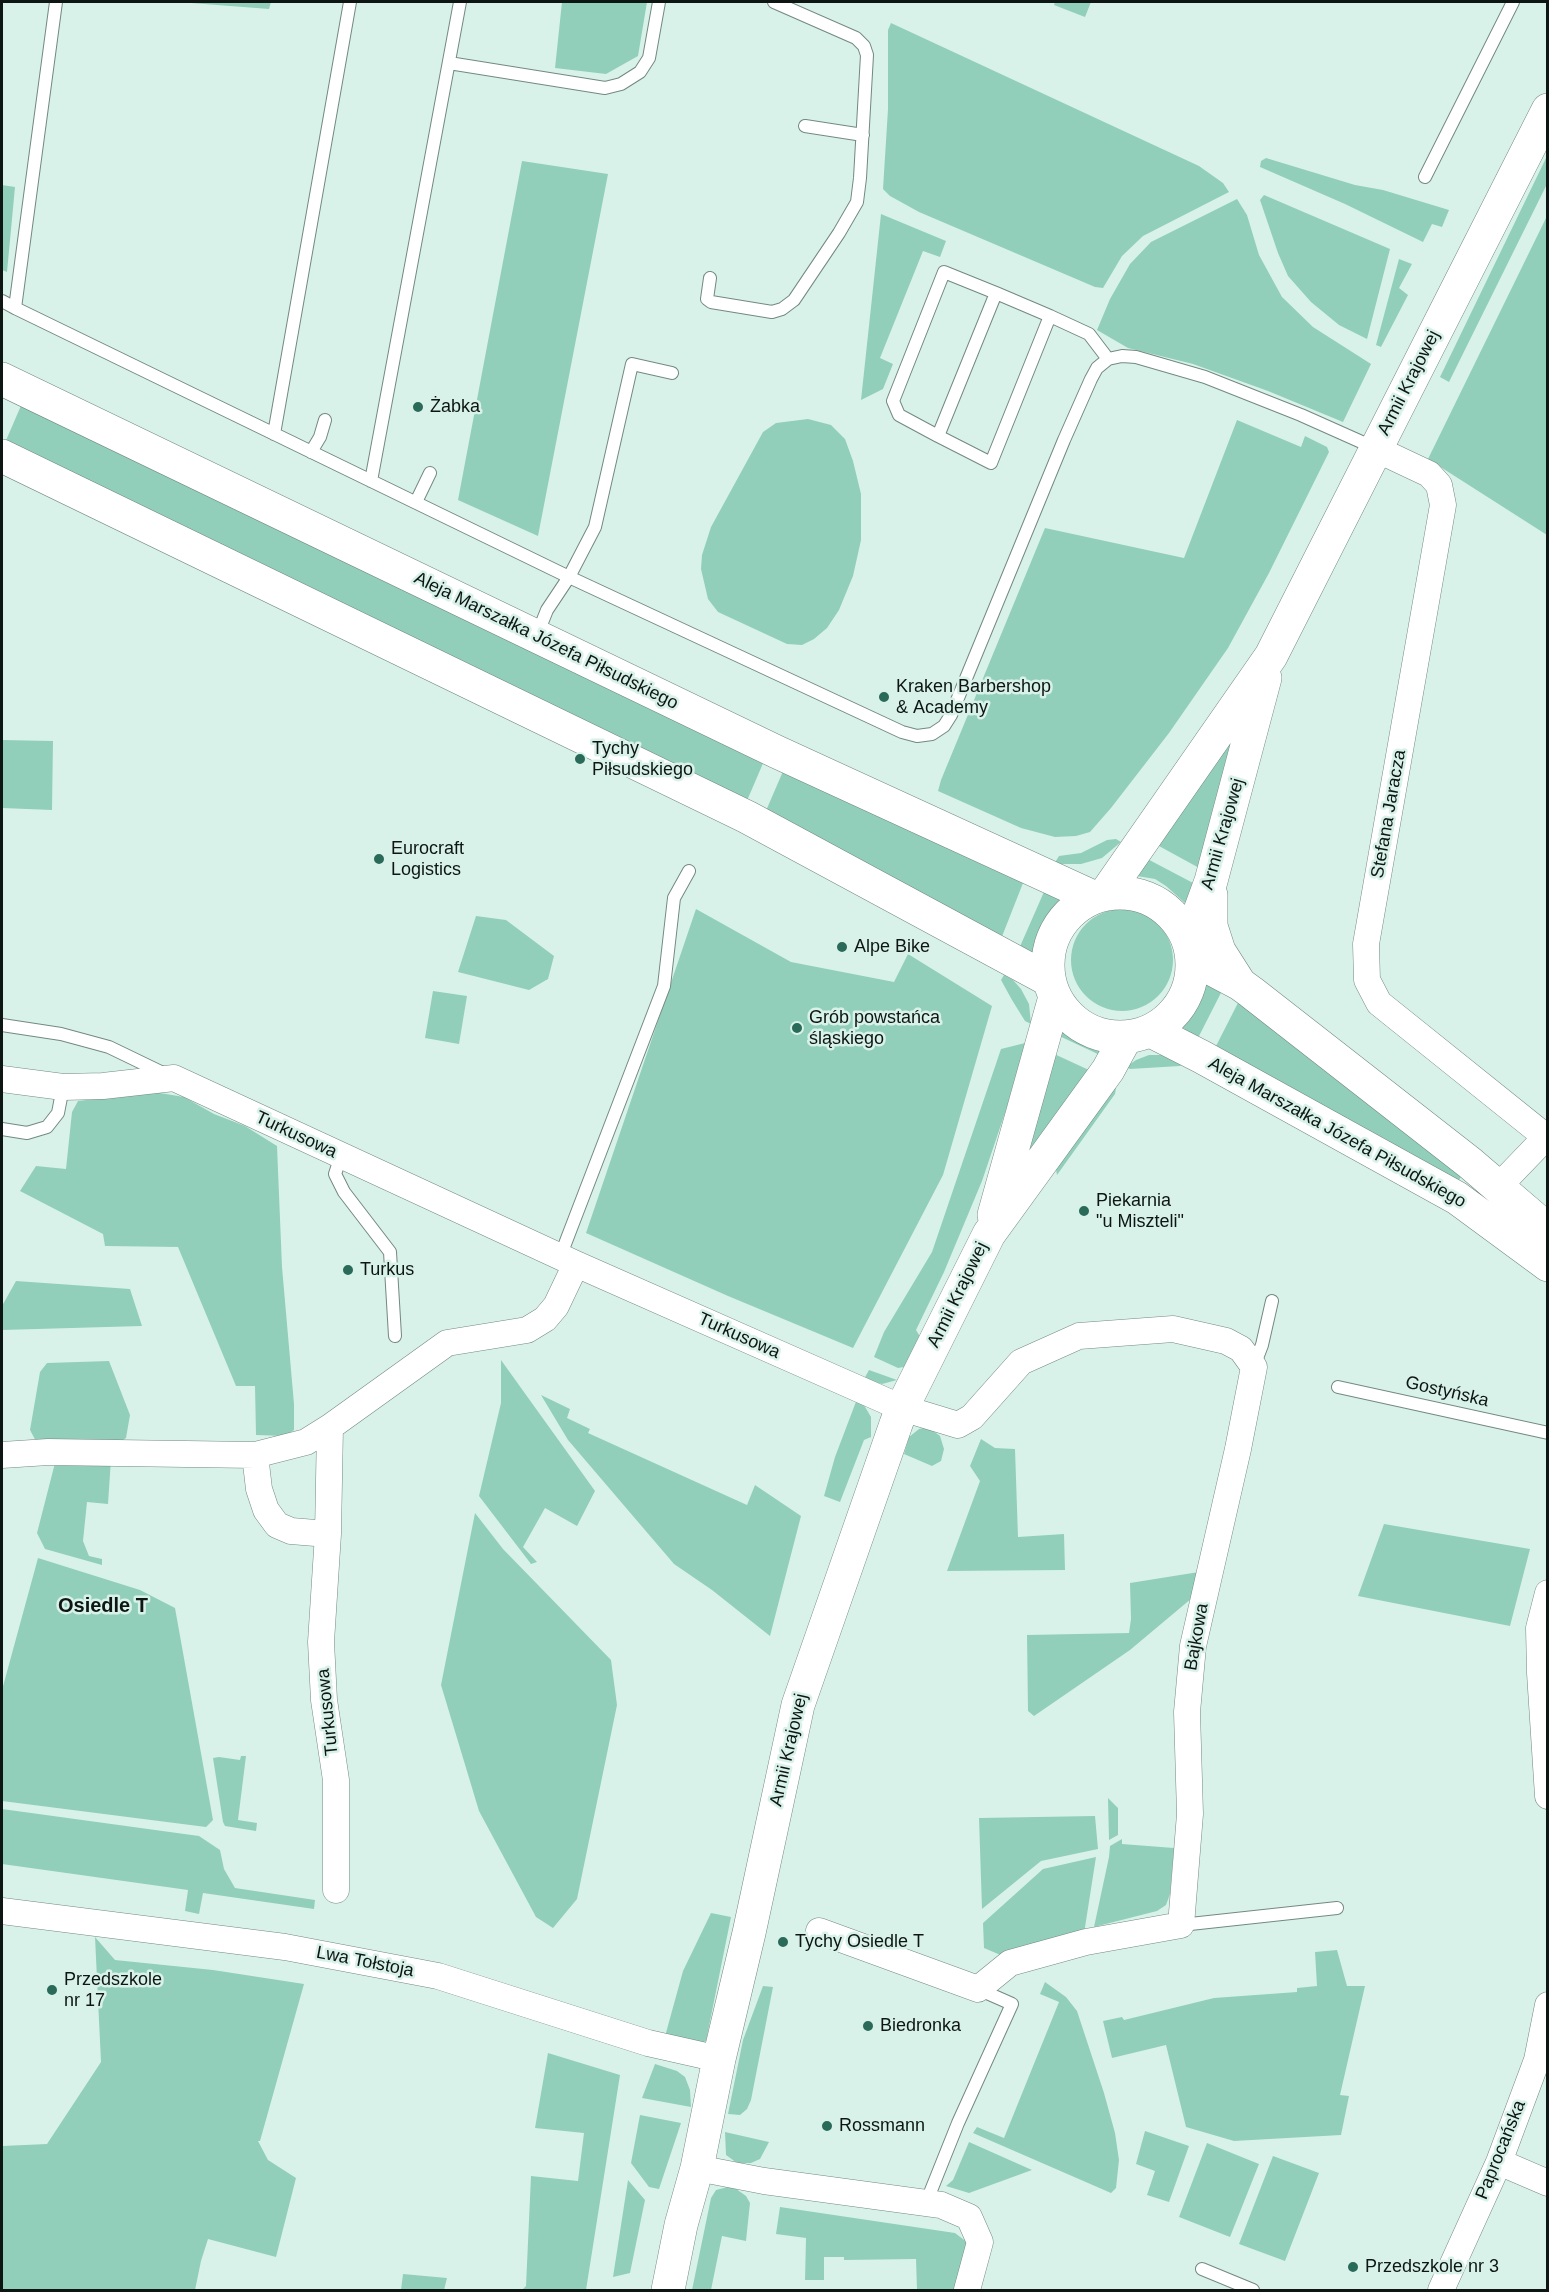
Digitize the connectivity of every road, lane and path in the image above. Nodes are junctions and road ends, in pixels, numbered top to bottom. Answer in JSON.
{"nodes":[{"id":1,"x":56,"y":2,"type":"edge"},
{"id":2,"x":350,"y":2,"type":"edge"},
{"id":3,"x":459,"y":2,"type":"edge"},
{"id":4,"x":659,"y":2,"type":"edge"},
{"id":5,"x":774,"y":2,"type":"edge"},
{"id":6,"x":1512,"y":2,"type":"edge"},
{"id":7,"x":449,"y":63,"type":"junction"},
{"id":8,"x":1548,"y":110,"type":"edge"},
{"id":9,"x":805,"y":126,"type":"dead end"},
{"id":10,"x":862,"y":135,"type":"junction"},
{"id":11,"x":1425,"y":177,"type":"dead end"},
{"id":12,"x":710,"y":278,"type":"dead end"},
{"id":13,"x":996,"y":293,"type":"junction"},
{"id":14,"x":2,"y":301,"type":"edge"},
{"id":15,"x":15,"y":308,"type":"junction"},
{"id":16,"x":1050,"y":316,"type":"junction"},
{"id":17,"x":1108,"y":359,"type":"junction"},
{"id":18,"x":672,"y":373,"type":"dead end"},
{"id":19,"x":2,"y":379,"type":"edge"},
{"id":20,"x":326,"y":420,"type":"dead end"},
{"id":21,"x":274,"y":434,"type":"junction"},
{"id":22,"x":938,"y":436,"type":"junction"},
{"id":23,"x":1376,"y":449,"type":"junction"},
{"id":24,"x":311,"y":452,"type":"junction"},
{"id":25,"x":2,"y":456,"type":"edge"},
{"id":26,"x":430,"y":472,"type":"dead end"},
{"id":27,"x":371,"y":481,"type":"junction"},
{"id":28,"x":416,"y":502,"type":"junction"},
{"id":29,"x":569,"y":577,"type":"junction"},
{"id":30,"x":536,"y":636,"type":"junction"},
{"id":31,"x":1271,"y":656,"type":"junction"},
{"id":32,"x":1133,"y":852,"type":"junction"},
{"id":33,"x":689,"y":871,"type":"dead end"},
{"id":34,"x":1036,"y":872,"type":"junction"},
{"id":35,"x":1211,"y":881,"type":"junction"},
{"id":36,"x":1100,"y":895,"type":"junction"},
{"id":37,"x":1191,"y":950,"type":"junction"},
{"id":38,"x":1001,"y":953,"type":"junction"},
{"id":39,"x":1240,"y":984,"type":"junction"},
{"id":40,"x":1052,"y":988,"type":"junction"},
{"id":41,"x":2,"y":1025,"type":"edge"},
{"id":42,"x":1138,"y":1034,"type":"junction"},
{"id":43,"x":1042,"y":1041,"type":"junction"},
{"id":44,"x":1202,"y":1056,"type":"junction"},
{"id":45,"x":1108,"y":1070,"type":"junction"},
{"id":46,"x":174,"y":1078,"type":"junction"},
{"id":47,"x":2,"y":1079,"type":"edge"},
{"id":48,"x":63,"y":1087,"type":"junction"},
{"id":49,"x":2,"y":1129,"type":"edge"},
{"id":50,"x":1547,"y":1136,"type":"edge"},
{"id":51,"x":341,"y":1155,"type":"junction"},
{"id":52,"x":1498,"y":1187,"type":"junction"},
{"id":53,"x":1548,"y":1230,"type":"edge"},
{"id":54,"x":989,"y":1234,"type":"junction"},
{"id":55,"x":568,"y":1261,"type":"junction"},
{"id":56,"x":1548,"y":1266,"type":"edge"},
{"id":57,"x":1272,"y":1301,"type":"dead end"},
{"id":58,"x":395,"y":1336,"type":"dead end"},
{"id":59,"x":1254,"y":1367,"type":"junction"},
{"id":60,"x":1338,"y":1387,"type":"dead end"},
{"id":61,"x":902,"y":1408,"type":"junction"},
{"id":62,"x":330,"y":1427,"type":"junction"},
{"id":63,"x":1548,"y":1433,"type":"edge"},
{"id":64,"x":2,"y":1455,"type":"edge"},
{"id":65,"x":255,"y":1455,"type":"junction"},
{"id":66,"x":328,"y":1534,"type":"junction"},
{"id":67,"x":1548,"y":1593,"type":"edge"},
{"id":68,"x":1548,"y":1796,"type":"edge"},
{"id":69,"x":336,"y":1890,"type":"dead end"},
{"id":70,"x":1337,"y":1908,"type":"dead end"},
{"id":71,"x":2,"y":1911,"type":"edge"},
{"id":72,"x":1181,"y":1925,"type":"junction"},
{"id":73,"x":819,"y":1931,"type":"dead end"},
{"id":74,"x":978,"y":1989,"type":"junction"},
{"id":75,"x":1548,"y":2005,"type":"edge"},
{"id":76,"x":718,"y":2059,"type":"junction"},
{"id":77,"x":1499,"y":2162,"type":"junction"},
{"id":78,"x":697,"y":2168,"type":"junction"},
{"id":79,"x":1548,"y":2183,"type":"edge"},
{"id":80,"x":926,"y":2203,"type":"junction"},
{"id":81,"x":1202,"y":2270,"type":"dead end"},
{"id":82,"x":668,"y":2290,"type":"edge"},
{"id":83,"x":967,"y":2290,"type":"edge"},
{"id":84,"x":1253,"y":2290,"type":"edge"},
{"id":85,"x":1441,"y":2290,"type":"edge"}],
"edges":[{"from":1,"to":15,"type":"lane"},
{"from":2,"to":21,"type":"lane"},
{"from":3,"to":7,"type":"lane"},
{"from":4,"to":7,"type":"lane"},
{"from":5,"to":10,"type":"lane"},
{"from":6,"to":11,"type":"lane"},
{"from":7,"to":27,"type":"lane"},
{"from":8,"to":23,"type":"main road","name":"Armii Krajowej"},
{"from":9,"to":10,"type":"lane"},
{"from":10,"to":12,"type":"lane"},
{"from":13,"to":16,"type":"lane"},
{"from":13,"to":22,"type":"lane"},
{"from":13,"to":22,"type":"lane"},
{"from":14,"to":15,"type":"lane"},
{"from":15,"to":21,"type":"lane"},
{"from":16,"to":17,"type":"lane"},
{"from":16,"to":22,"type":"lane"},
{"from":17,"to":23,"type":"lane"},
{"from":17,"to":29,"type":"lane"},
{"from":18,"to":29,"type":"lane"},
{"from":19,"to":30,"type":"main road","name":"Aleja Marszałka Józefa Piłsudskiego"},
{"from":20,"to":24,"type":"lane"},
{"from":21,"to":24,"type":"lane"},
{"from":23,"to":31,"type":"main road","name":"Armii Krajowej"},
{"from":23,"to":50,"type":"street","name":"Stefana Jaracza"},
{"from":24,"to":27,"type":"lane"},
{"from":25,"to":38,"type":"main road"},
{"from":26,"to":28,"type":"lane"},
{"from":27,"to":28,"type":"lane"},
{"from":28,"to":29,"type":"lane"},
{"from":29,"to":30,"type":"lane"},
{"from":30,"to":34,"type":"main road","name":"Aleja Marszałka Józefa Piłsudskiego"},
{"from":31,"to":32,"type":"main road","name":"Armii Krajowej"},
{"from":31,"to":35,"type":"main road","name":"Armii Krajowej"},
{"from":32,"to":34,"type":"main road"},
{"from":32,"to":36,"type":"main road","name":"Armii Krajowej"},
{"from":33,"to":55,"type":"lane"},
{"from":34,"to":36,"type":"main road","name":"Aleja Marszałka Józefa Piłsudskiego"},
{"from":35,"to":37,"type":"main road","name":"Armii Krajowej"},
{"from":35,"to":39,"type":"main road"},
{"from":36,"to":37,"type":"main road"},
{"from":36,"to":40,"type":"main road"},
{"from":37,"to":39,"type":"main road","name":"Aleja Marszałka Józefa Piłsudskiego"},
{"from":37,"to":42,"type":"main road"},
{"from":38,"to":40,"type":"main road"},
{"from":38,"to":43,"type":"main road"},
{"from":39,"to":52,"type":"main road","name":"Aleja Marszałka Józefa Piłsudskiego"},
{"from":40,"to":42,"type":"main road"},
{"from":40,"to":43,"type":"main road","name":"Armii Krajowej"},
{"from":41,"to":46,"type":"lane"},
{"from":42,"to":44,"type":"main road","name":"Aleja Marszałka Józefa Piłsudskiego"},
{"from":42,"to":45,"type":"main road","name":"Armii Krajowej"},
{"from":43,"to":54,"type":"main road","name":"Armii Krajowej"},
{"from":44,"to":45,"type":"main road"},
{"from":44,"to":56,"type":"main road","name":"Aleja Marszałka Józefa Piłsudskiego"},
{"from":45,"to":54,"type":"main road","name":"Armii Krajowej"},
{"from":46,"to":48,"type":"street"},
{"from":46,"to":51,"type":"street","name":"Turkusowa"},
{"from":47,"to":48,"type":"street"},
{"from":48,"to":49,"type":"lane"},
{"from":50,"to":52,"type":"street","name":"Stefana Jaracza"},
{"from":51,"to":55,"type":"street","name":"Turkusowa"},
{"from":51,"to":58,"type":"lane"},
{"from":52,"to":53,"type":"main road","name":"Aleja Marszałka Józefa Piłsudskiego"},
{"from":54,"to":61,"type":"main road","name":"Armii Krajowej"},
{"from":55,"to":61,"type":"street","name":"Turkusowa"},
{"from":55,"to":62,"type":"street"},
{"from":57,"to":59,"type":"lane"},
{"from":59,"to":61,"type":"street"},
{"from":59,"to":72,"type":"street","name":"Bajkowa"},
{"from":60,"to":63,"type":"lane","name":"Gostyńska"},
{"from":61,"to":76,"type":"main road","name":"Armii Krajowej"},
{"from":62,"to":65,"type":"street"},
{"from":62,"to":66,"type":"street","name":"Turkusowa"},
{"from":64,"to":65,"type":"street"},
{"from":65,"to":66,"type":"street"},
{"from":66,"to":69,"type":"street","name":"Turkusowa"},
{"from":67,"to":68,"type":"street"},
{"from":70,"to":72,"type":"lane"},
{"from":71,"to":76,"type":"street","name":"Lwa Tołstoja"},
{"from":72,"to":74,"type":"street"},
{"from":73,"to":74,"type":"street"},
{"from":74,"to":80,"type":"lane"},
{"from":75,"to":77,"type":"street","name":"Paprocańska"},
{"from":76,"to":78,"type":"main road","name":"Armii Krajowej"},
{"from":77,"to":79,"type":"street"},
{"from":77,"to":85,"type":"street","name":"Paprocańska"},
{"from":78,"to":80,"type":"street"},
{"from":78,"to":82,"type":"main road","name":"Armii Krajowej"},
{"from":80,"to":83,"type":"street"},
{"from":81,"to":84,"type":"lane"}]}
